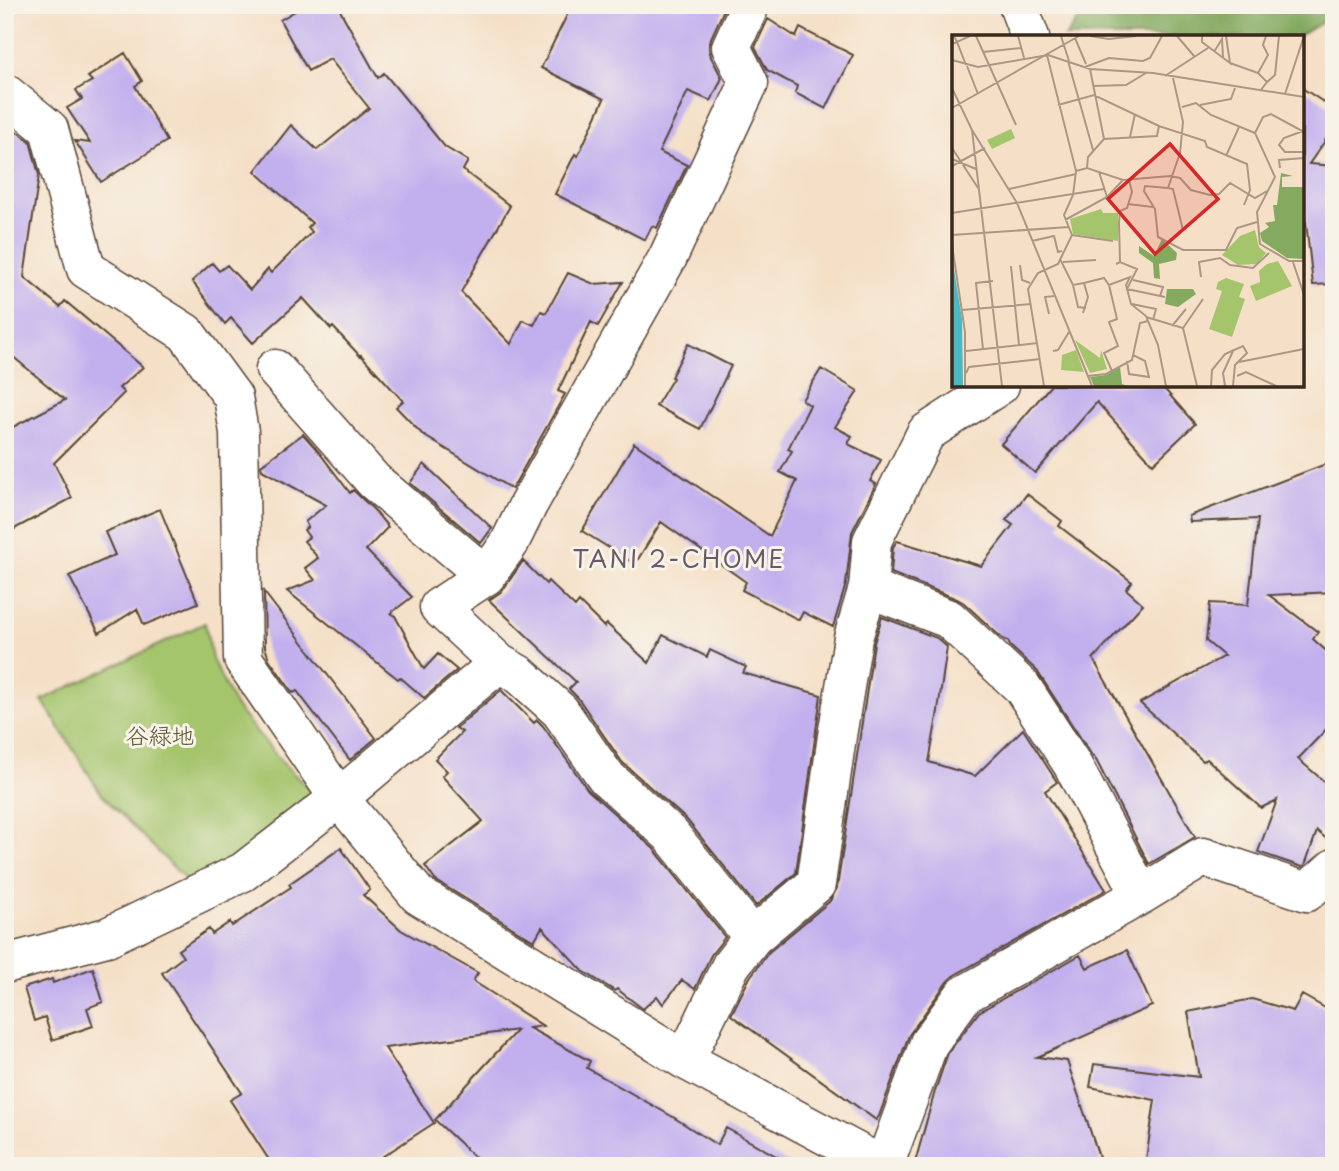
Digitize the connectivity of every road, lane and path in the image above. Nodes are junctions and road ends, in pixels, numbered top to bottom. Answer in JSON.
{"nodes":[{"id":1,"x":750,"y":5,"type":"edge"},
{"id":2,"x":1018,"y":5,"type":"edge"},
{"id":3,"x":1029,"y":35,"type":"edge"},
{"id":4,"x":5,"y":93,"type":"edge"},
{"id":5,"x":275,"y":369,"type":"dead end"},
{"id":6,"x":997,"y":387,"type":"edge"},
{"id":7,"x":486,"y":576,"type":"junction"},
{"id":8,"x":869,"y":588,"type":"junction"},
{"id":9,"x":499,"y":663,"type":"junction"},
{"id":10,"x":339,"y":798,"type":"junction"},
{"id":11,"x":1334,"y":868,"type":"edge"},
{"id":12,"x":1141,"y":895,"type":"junction"},
{"id":13,"x":753,"y":937,"type":"junction"},
{"id":14,"x":5,"y":964,"type":"edge"},
{"id":15,"x":685,"y":1060,"type":"junction"},
{"id":16,"x":884,"y":1166,"type":"edge"}],
"edges":[{"from":1,"to":7,"type":"street"},
{"from":2,"to":3,"type":"street"},
{"from":4,"to":10,"type":"street"},
{"from":5,"to":7,"type":"street"},
{"from":6,"to":8,"type":"street"},
{"from":7,"to":9,"type":"street"},
{"from":8,"to":12,"type":"street"},
{"from":8,"to":13,"type":"street"},
{"from":9,"to":10,"type":"street"},
{"from":9,"to":13,"type":"street"},
{"from":10,"to":14,"type":"street"},
{"from":10,"to":15,"type":"street"},
{"from":11,"to":12,"type":"street"},
{"from":12,"to":16,"type":"street"},
{"from":13,"to":15,"type":"street"},
{"from":15,"to":16,"type":"street"}]}
